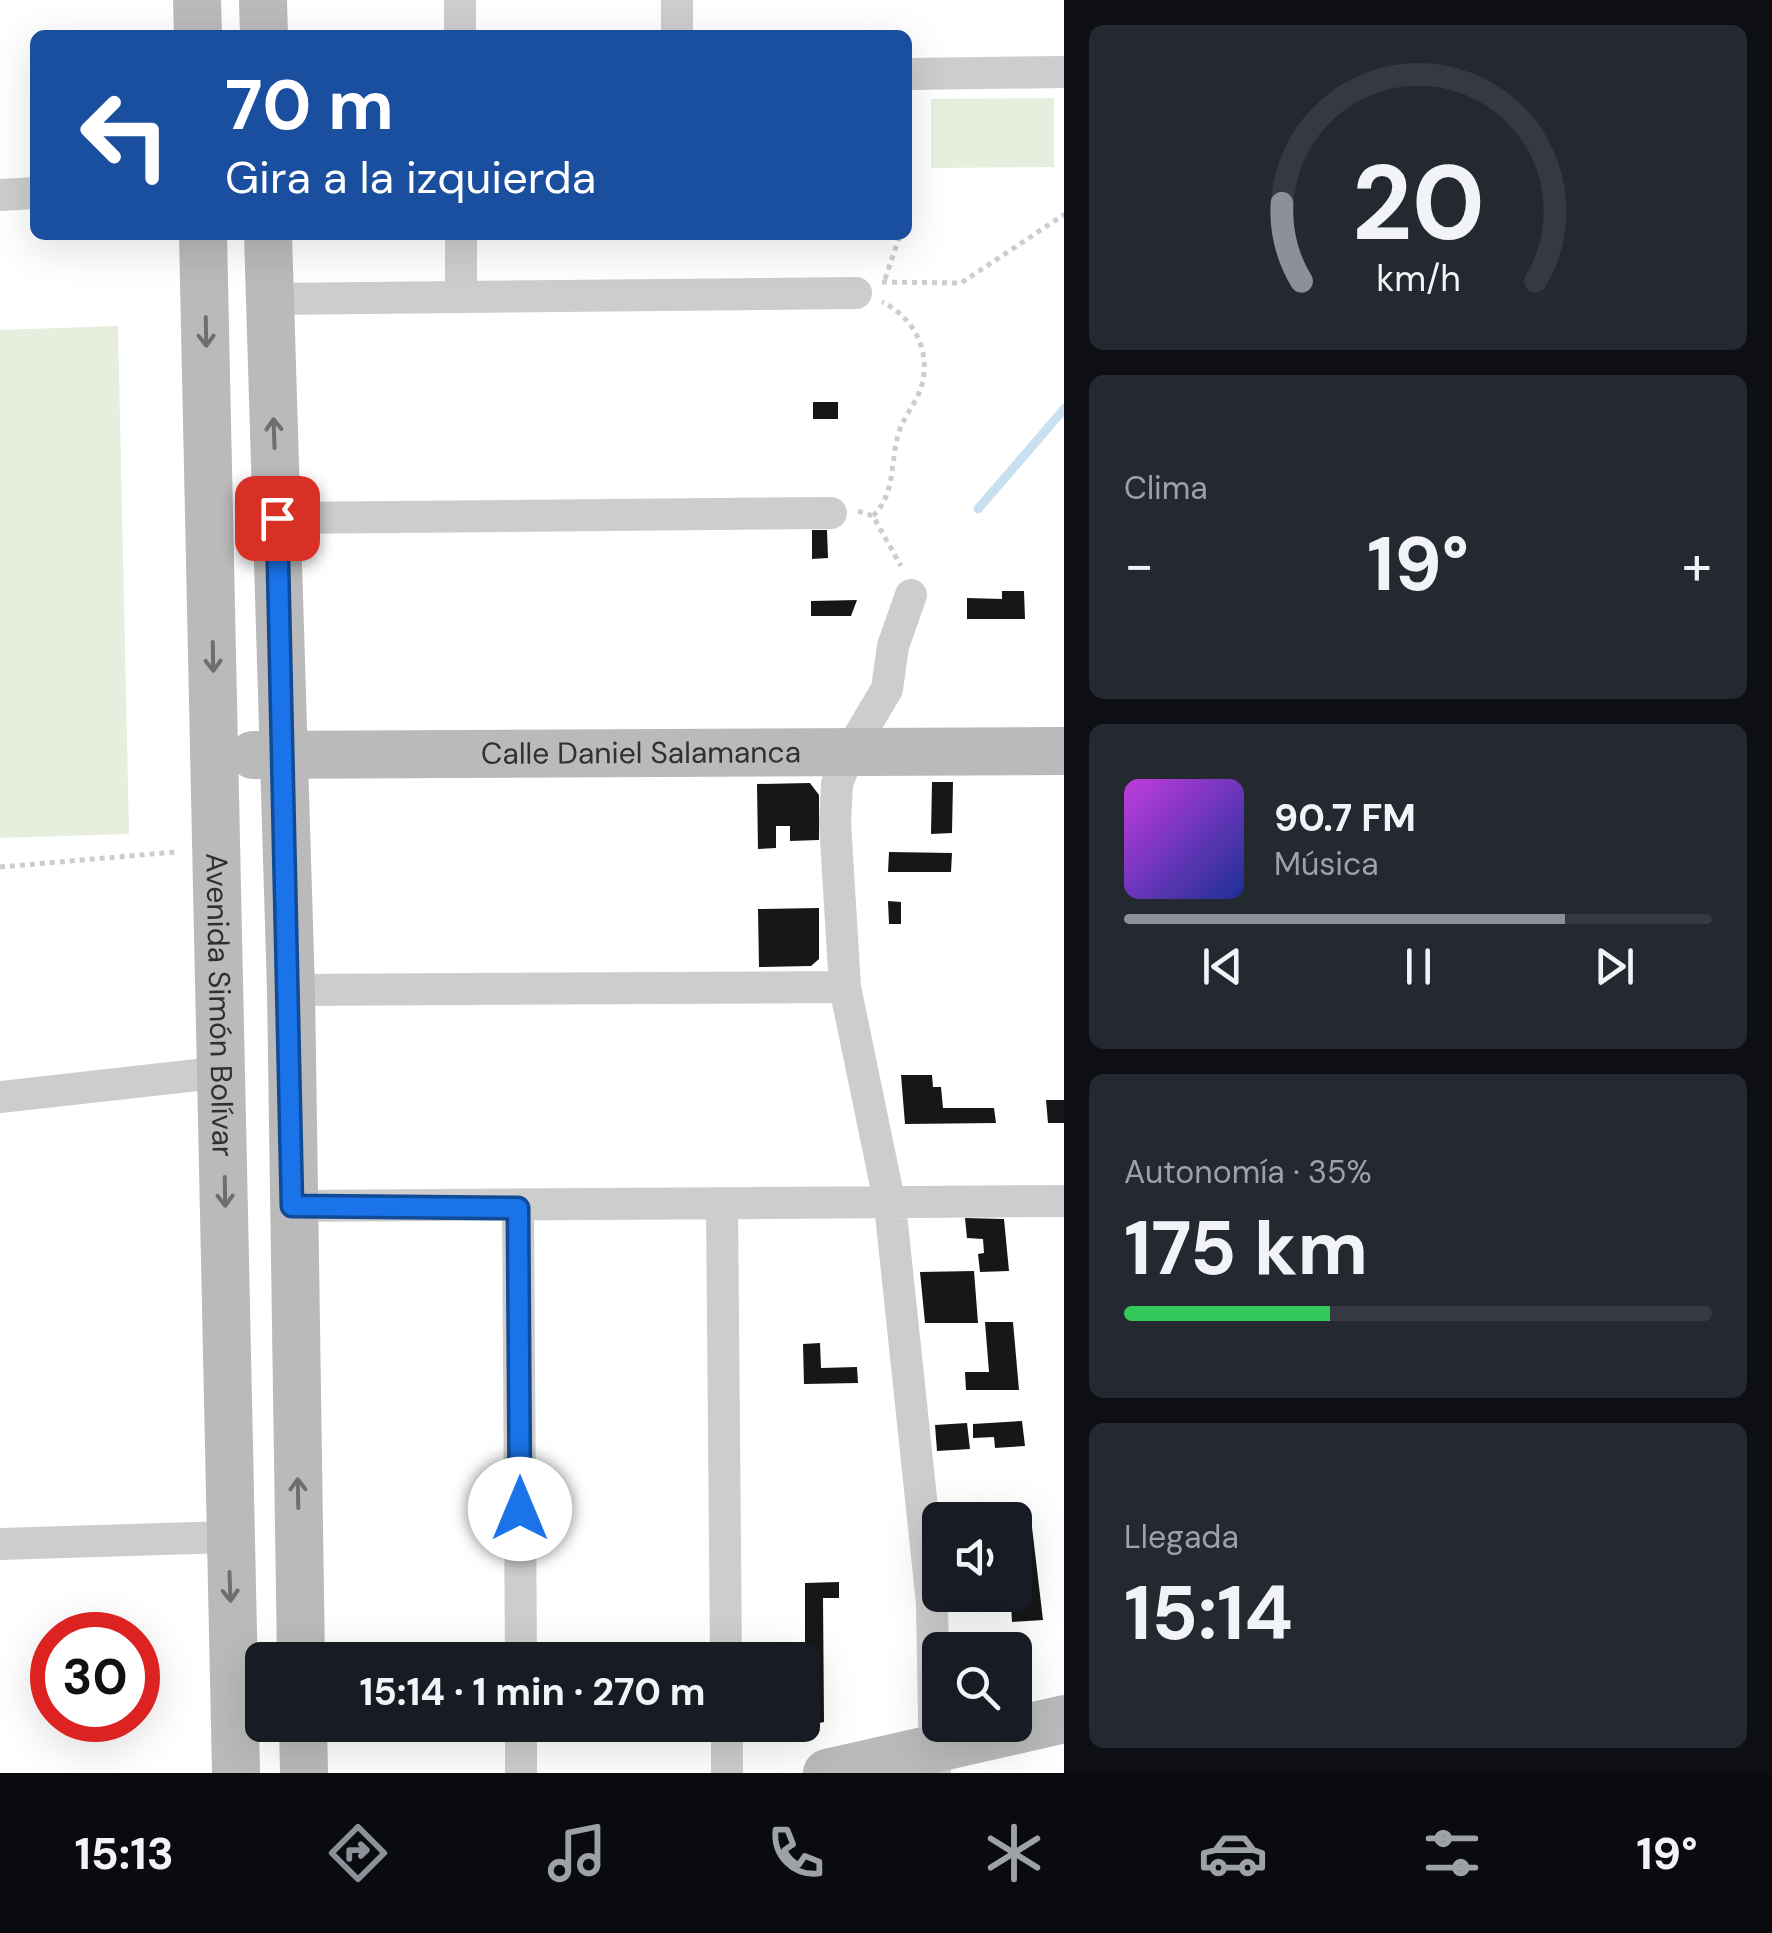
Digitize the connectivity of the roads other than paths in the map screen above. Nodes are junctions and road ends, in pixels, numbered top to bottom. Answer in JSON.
{"nodes":[{"id":1,"x":196,"y":0,"type":"edge"},
{"id":2,"x":263,"y":0,"type":"edge"},
{"id":3,"x":460,"y":0,"type":"edge"},
{"id":4,"x":677,"y":0,"type":"edge"},
{"id":5,"x":198,"y":30,"type":"edge"},
{"id":6,"x":264,"y":30,"type":"edge"},
{"id":7,"x":460,"y":30,"type":"edge"},
{"id":8,"x":677,"y":30,"type":"edge"},
{"id":9,"x":1064,"y":72,"type":"edge"},
{"id":10,"x":912,"y":74,"type":"edge"},
{"id":11,"x":30,"y":193,"type":"edge"},
{"id":12,"x":0,"y":195,"type":"edge"},
{"id":13,"x":203,"y":240,"type":"edge"},
{"id":14,"x":268,"y":240,"type":"edge"},
{"id":15,"x":461,"y":240,"type":"edge"},
{"id":16,"x":869,"y":287,"type":"road end"},
{"id":17,"x":461,"y":296,"type":"junction"},
{"id":18,"x":270,"y":299,"type":"junction"},
{"id":19,"x":830,"y":512,"type":"road end"},
{"id":20,"x":277,"y":518,"type":"junction"},
{"id":21,"x":910,"y":595,"type":"road end"},
{"id":22,"x":1064,"y":751,"type":"edge"},
{"id":23,"x":849,"y":753,"type":"junction"},
{"id":24,"x":285,"y":754,"type":"junction"},
{"id":25,"x":218,"y":756,"type":"junction"},
{"id":26,"x":845,"y":987,"type":"junction"},
{"id":27,"x":290,"y":990,"type":"junction"},
{"id":28,"x":224,"y":1072,"type":"junction"},
{"id":29,"x":0,"y":1096,"type":"edge"},
{"id":30,"x":1064,"y":1200,"type":"edge"},
{"id":31,"x":890,"y":1205,"type":"junction"},
{"id":32,"x":292,"y":1206,"type":"junction"},
{"id":33,"x":722,"y":1206,"type":"junction"},
{"id":34,"x":518,"y":1208,"type":"junction"},
{"id":35,"x":228,"y":1537,"type":"junction"},
{"id":36,"x":0,"y":1544,"type":"edge"},
{"id":37,"x":302,"y":1642,"type":"edge"},
{"id":38,"x":520,"y":1642,"type":"edge"},
{"id":39,"x":726,"y":1642,"type":"edge"},
{"id":40,"x":1064,"y":1719,"type":"edge"},
{"id":41,"x":303,"y":1742,"type":"edge"},
{"id":42,"x":521,"y":1742,"type":"edge"},
{"id":43,"x":727,"y":1742,"type":"edge"},
{"id":44,"x":936,"y":1760,"type":"edge"},
{"id":45,"x":236,"y":1773,"type":"edge"},
{"id":46,"x":304,"y":1773,"type":"edge"},
{"id":47,"x":521,"y":1773,"type":"edge"},
{"id":48,"x":728,"y":1773,"type":"edge"},
{"id":49,"x":827,"y":1773,"type":"edge"}],
"edges":[{"from":1,"to":5,"type":"street"},
{"from":2,"to":6,"type":"street"},
{"from":3,"to":7,"type":"street"},
{"from":4,"to":8,"type":"street"},
{"from":9,"to":10,"type":"street"},
{"from":11,"to":12,"type":"street"},
{"from":13,"to":25,"type":"street","name":"Avenida Simón Bolívar","one_way":true},
{"from":14,"to":18,"type":"street"},
{"from":15,"to":17,"type":"street"},
{"from":16,"to":17,"type":"street"},
{"from":17,"to":18,"type":"street"},
{"from":20,"to":18,"type":"street","one_way":true},
{"from":19,"to":20,"type":"street"},
{"from":20,"to":24,"type":"street"},
{"from":21,"to":23,"type":"street"},
{"from":22,"to":23,"type":"street","name":"Calle Daniel Salamanca"},
{"from":23,"to":24,"type":"street","name":"Calle Daniel Salamanca"},
{"from":23,"to":26,"type":"street"},
{"from":24,"to":25,"type":"street","name":"Calle Daniel Salamanca"},
{"from":24,"to":27,"type":"street"},
{"from":25,"to":28,"type":"street","name":"Avenida Simón Bolívar"},
{"from":26,"to":27,"type":"street"},
{"from":26,"to":31,"type":"street"},
{"from":27,"to":32,"type":"street"},
{"from":28,"to":29,"type":"street"},
{"from":28,"to":35,"type":"street","name":"Avenida Simón Bolívar","one_way":true},
{"from":30,"to":31,"type":"street"},
{"from":31,"to":33,"type":"street"},
{"from":31,"to":44,"type":"street"},
{"from":32,"to":34,"type":"street"},
{"from":37,"to":32,"type":"street","one_way":true},
{"from":33,"to":34,"type":"street"},
{"from":33,"to":39,"type":"street"},
{"from":34,"to":38,"type":"street"},
{"from":35,"to":36,"type":"street"},
{"from":35,"to":45,"type":"street","name":"Avenida Simón Bolívar","one_way":true},
{"from":40,"to":44,"type":"street"},
{"from":41,"to":46,"type":"street"},
{"from":42,"to":47,"type":"street"},
{"from":43,"to":48,"type":"street"},
{"from":44,"to":49,"type":"street"}]}
